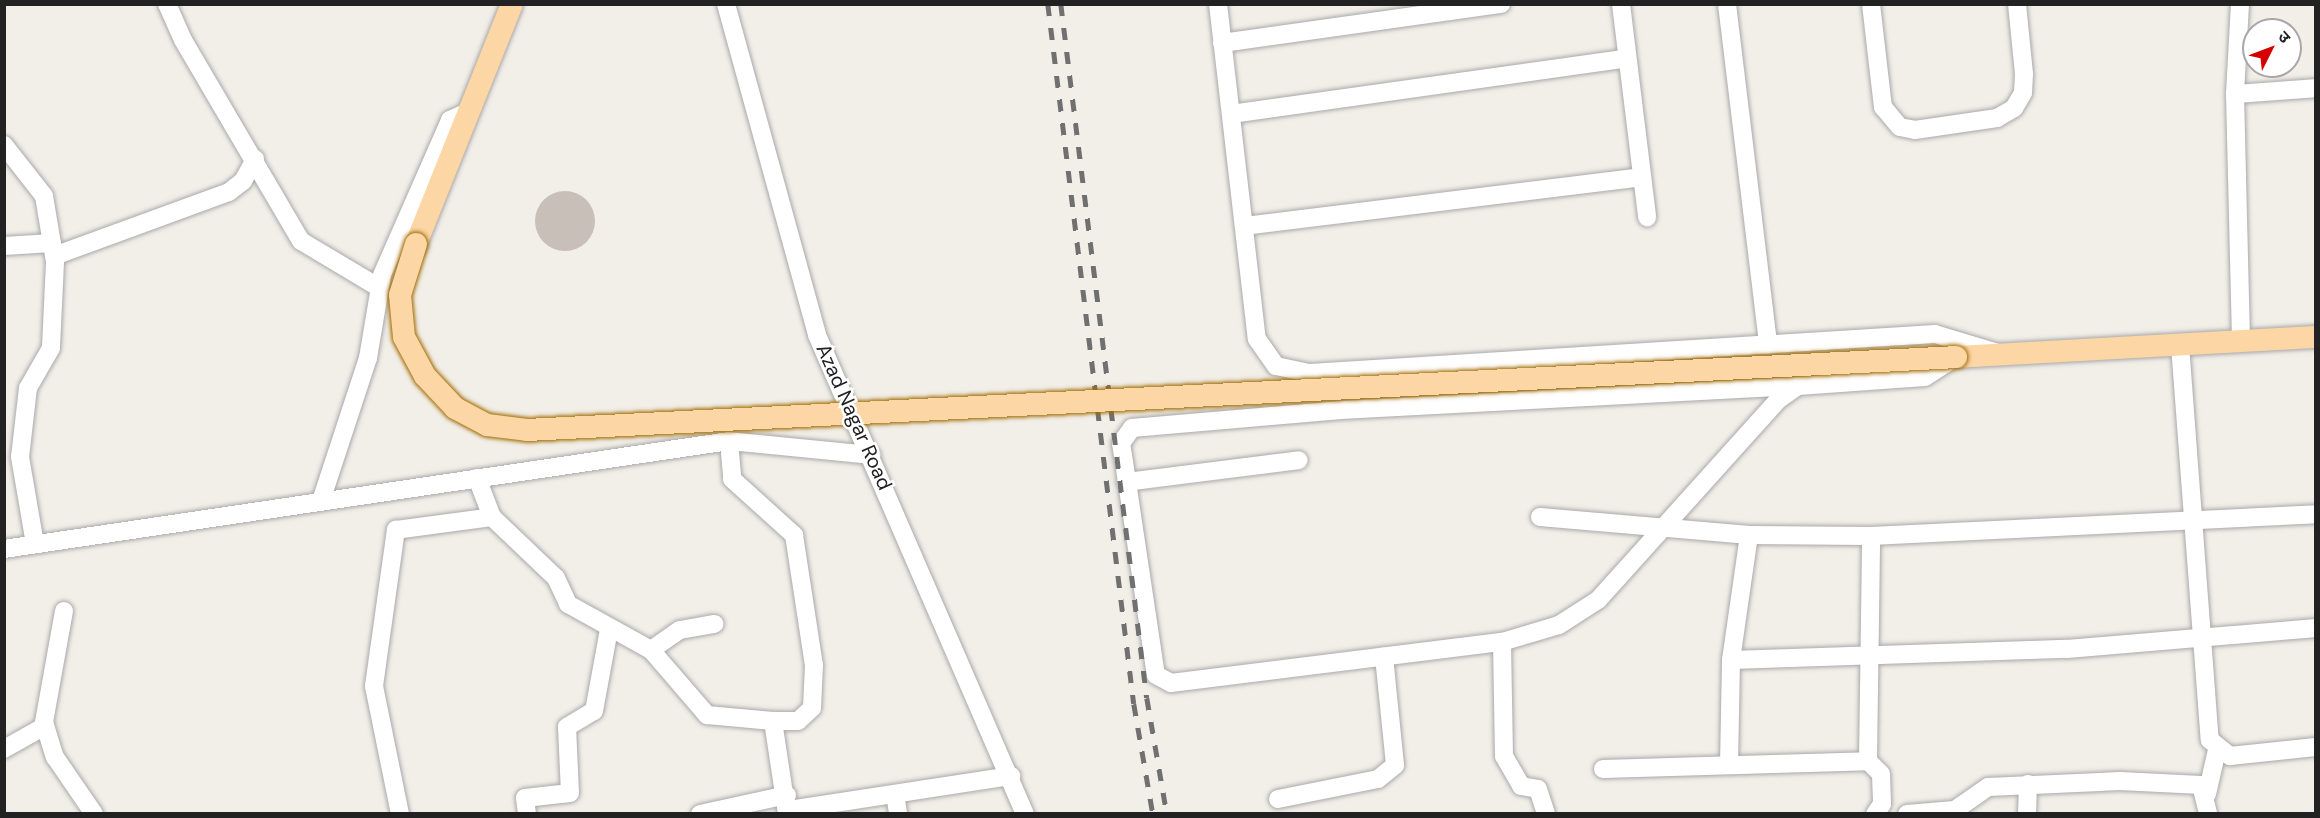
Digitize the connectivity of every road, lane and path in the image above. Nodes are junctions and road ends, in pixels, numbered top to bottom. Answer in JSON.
{"nodes":[{"id":1,"x":167,"y":4,"type":"edge"},
{"id":2,"x":513,"y":4,"type":"edge"},
{"id":3,"x":726,"y":4,"type":"edge"},
{"id":4,"x":1218,"y":4,"type":"edge"},
{"id":5,"x":1502,"y":4,"type":"edge"},
{"id":6,"x":1621,"y":4,"type":"edge"},
{"id":7,"x":1727,"y":4,"type":"edge"},
{"id":8,"x":1871,"y":4,"type":"edge"},
{"id":9,"x":2017,"y":4,"type":"edge"},
{"id":10,"x":2240,"y":4,"type":"edge"},
{"id":11,"x":1222,"y":43,"type":"junction"},
{"id":12,"x":1628,"y":58,"type":"junction"},
{"id":13,"x":2316,"y":88,"type":"edge"},
{"id":14,"x":2235,"y":94,"type":"junction"},
{"id":15,"x":466,"y":113,"type":"junction"},
{"id":16,"x":1231,"y":114,"type":"junction"},
{"id":17,"x":4,"y":145,"type":"edge"},
{"id":18,"x":255,"y":159,"type":"junction"},
{"id":19,"x":1642,"y":177,"type":"junction"},
{"id":20,"x":1647,"y":217,"type":"dead end"},
{"id":21,"x":1244,"y":226,"type":"junction"},
{"id":22,"x":4,"y":246,"type":"edge"},
{"id":23,"x":53,"y":249,"type":"junction"},
{"id":24,"x":378,"y":287,"type":"junction"},
{"id":25,"x":2316,"y":338,"type":"edge"},
{"id":26,"x":2241,"y":341,"type":"junction"},
{"id":27,"x":1768,"y":345,"type":"junction"},
{"id":28,"x":2180,"y":345,"type":"junction"},
{"id":29,"x":2002,"y":354,"type":"junction"},
{"id":30,"x":1956,"y":357,"type":"junction"},
{"id":31,"x":1798,"y":386,"type":"junction"},
{"id":32,"x":729,"y":441,"type":"junction"},
{"id":33,"x":871,"y":455,"type":"junction"},
{"id":34,"x":12,"y":456,"type":"edge"},
{"id":35,"x":1299,"y":460,"type":"dead end"},
{"id":36,"x":477,"y":478,"type":"junction"},
{"id":37,"x":1126,"y":482,"type":"junction"},
{"id":38,"x":321,"y":501,"type":"junction"},
{"id":39,"x":2316,"y":514,"type":"edge"},
{"id":40,"x":492,"y":517,"type":"junction"},
{"id":41,"x":1540,"y":517,"type":"dead end"},
{"id":42,"x":2193,"y":521,"type":"junction"},
{"id":43,"x":1666,"y":524,"type":"junction"},
{"id":44,"x":1749,"y":535,"type":"junction"},
{"id":45,"x":1871,"y":536,"type":"junction"},
{"id":46,"x":35,"y":544,"type":"junction"},
{"id":47,"x":4,"y":549,"type":"edge"},
{"id":48,"x":64,"y":611,"type":"dead end"},
{"id":49,"x":714,"y":624,"type":"dead end"},
{"id":50,"x":2316,"y":628,"type":"edge"},
{"id":51,"x":609,"y":629,"type":"junction"},
{"id":52,"x":2202,"y":636,"type":"junction"},
{"id":53,"x":1502,"y":642,"type":"junction"},
{"id":54,"x":651,"y":650,"type":"junction"},
{"id":55,"x":1384,"y":657,"type":"junction"},
{"id":56,"x":1867,"y":657,"type":"junction"},
{"id":57,"x":1731,"y":660,"type":"junction"},
{"id":58,"x":772,"y":721,"type":"junction"},
{"id":59,"x":45,"y":726,"type":"junction"},
{"id":60,"x":2316,"y":747,"type":"edge"},
{"id":61,"x":4,"y":749,"type":"edge"},
{"id":62,"x":2217,"y":750,"type":"junction"},
{"id":63,"x":1868,"y":761,"type":"junction"},
{"id":64,"x":1729,"y":765,"type":"junction"},
{"id":65,"x":1604,"y":769,"type":"dead end"},
{"id":66,"x":1011,"y":776,"type":"junction"},
{"id":67,"x":2028,"y":784,"type":"junction"},
{"id":68,"x":895,"y":794,"type":"junction"},
{"id":69,"x":2207,"y":794,"type":"junction"},
{"id":70,"x":1278,"y":799,"type":"dead end"},
{"id":71,"x":788,"y":806,"type":"edge"},
{"id":72,"x":94,"y":813,"type":"edge"},
{"id":73,"x":400,"y":813,"type":"edge"},
{"id":74,"x":527,"y":813,"type":"edge"},
{"id":75,"x":700,"y":813,"type":"edge"},
{"id":76,"x":898,"y":813,"type":"edge"},
{"id":77,"x":1025,"y":813,"type":"edge"},
{"id":78,"x":1546,"y":813,"type":"edge"},
{"id":79,"x":1875,"y":813,"type":"edge"},
{"id":80,"x":1907,"y":813,"type":"edge"},
{"id":81,"x":2027,"y":813,"type":"edge"},
{"id":82,"x":2208,"y":813,"type":"edge"}],
"edges":[{"from":1,"to":18,"type":"street"},
{"from":2,"to":15,"type":"main road"},
{"from":3,"to":33,"type":"street","name":"Azad Nagar Road"},
{"from":4,"to":11,"type":"street"},
{"from":5,"to":11,"type":"street"},
{"from":6,"to":12,"type":"street"},
{"from":7,"to":27,"type":"street"},
{"from":8,"to":9,"type":"street"},
{"from":10,"to":14,"type":"street"},
{"from":11,"to":16,"type":"street"},
{"from":12,"to":16,"type":"street"},
{"from":12,"to":19,"type":"street"},
{"from":13,"to":14,"type":"street"},
{"from":14,"to":26,"type":"street"},
{"from":15,"to":24,"type":"street"},
{"from":15,"to":30,"type":"main road","bridge":true},
{"from":16,"to":21,"type":"street"},
{"from":17,"to":23,"type":"street"},
{"from":18,"to":23,"type":"street"},
{"from":18,"to":24,"type":"street"},
{"from":19,"to":20,"type":"street"},
{"from":19,"to":21,"type":"street"},
{"from":21,"to":27,"type":"street"},
{"from":22,"to":23,"type":"street"},
{"from":23,"to":34,"type":"street"},
{"from":24,"to":38,"type":"street"},
{"from":25,"to":26,"type":"main road"},
{"from":26,"to":28,"type":"main road"},
{"from":27,"to":29,"type":"street"},
{"from":28,"to":29,"type":"main road"},
{"from":28,"to":42,"type":"street"},
{"from":29,"to":30,"type":"main road"},
{"from":30,"to":31,"type":"street"},
{"from":31,"to":37,"type":"street"},
{"from":31,"to":43,"type":"street"},
{"from":32,"to":33,"type":"street"},
{"from":32,"to":36,"type":"street"},
{"from":32,"to":58,"type":"street"},
{"from":33,"to":66,"type":"street","name":"Azad Nagar Road"},
{"from":34,"to":46,"type":"street"},
{"from":35,"to":37,"type":"street"},
{"from":36,"to":38,"type":"street"},
{"from":36,"to":40,"type":"street"},
{"from":37,"to":55,"type":"street"},
{"from":38,"to":46,"type":"street"},
{"from":39,"to":42,"type":"street"},
{"from":40,"to":51,"type":"street"},
{"from":40,"to":73,"type":"street"},
{"from":41,"to":43,"type":"street"},
{"from":42,"to":45,"type":"street"},
{"from":42,"to":52,"type":"street"},
{"from":43,"to":44,"type":"street"},
{"from":43,"to":53,"type":"street"},
{"from":44,"to":45,"type":"street"},
{"from":44,"to":57,"type":"street"},
{"from":45,"to":56,"type":"street"},
{"from":46,"to":47,"type":"street"},
{"from":48,"to":59,"type":"street"},
{"from":49,"to":54,"type":"street"},
{"from":50,"to":52,"type":"street"},
{"from":51,"to":54,"type":"street"},
{"from":51,"to":74,"type":"street"},
{"from":52,"to":56,"type":"street"},
{"from":52,"to":62,"type":"street"},
{"from":53,"to":55,"type":"street"},
{"from":53,"to":78,"type":"street"},
{"from":54,"to":58,"type":"street"},
{"from":55,"to":70,"type":"street"},
{"from":56,"to":57,"type":"street"},
{"from":56,"to":63,"type":"street"},
{"from":57,"to":64,"type":"street"},
{"from":58,"to":71,"type":"street"},
{"from":59,"to":61,"type":"street"},
{"from":59,"to":72,"type":"street"},
{"from":60,"to":62,"type":"street"},
{"from":62,"to":69,"type":"street"},
{"from":63,"to":64,"type":"street"},
{"from":63,"to":79,"type":"street"},
{"from":64,"to":65,"type":"street"},
{"from":66,"to":68,"type":"street"},
{"from":66,"to":77,"type":"street","name":"Azad Nagar Road"},
{"from":67,"to":69,"type":"street"},
{"from":67,"to":80,"type":"street"},
{"from":67,"to":81,"type":"street"},
{"from":68,"to":71,"type":"street"},
{"from":68,"to":76,"type":"street"},
{"from":69,"to":82,"type":"street"},
{"from":71,"to":75,"type":"street"}]}
